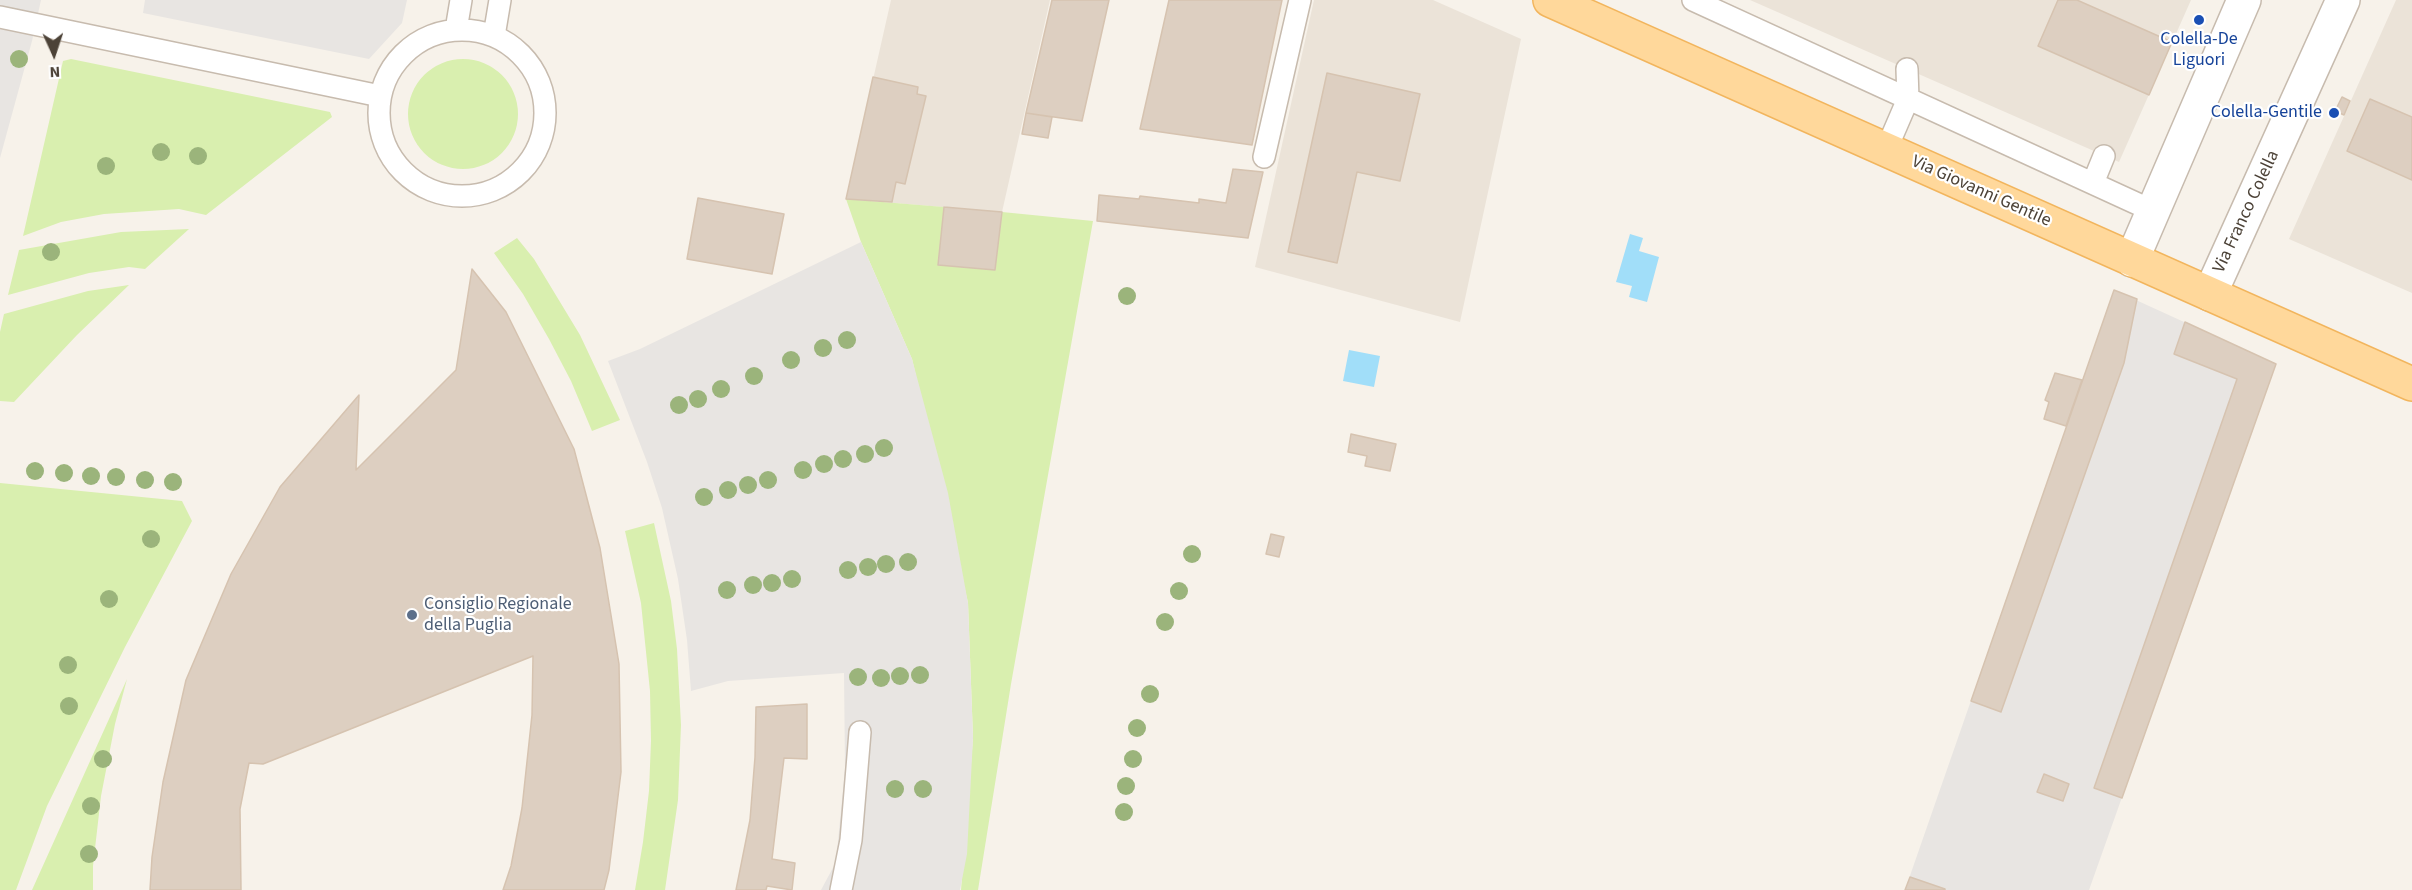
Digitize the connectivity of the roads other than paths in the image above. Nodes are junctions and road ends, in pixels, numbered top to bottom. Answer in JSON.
{"nodes":[{"id":1,"x":461,"y":0,"type":"edge"},
{"id":2,"x":500,"y":0,"type":"edge"},
{"id":3,"x":1300,"y":0,"type":"edge"},
{"id":4,"x":1550,"y":0,"type":"edge"},
{"id":5,"x":1693,"y":0,"type":"edge"},
{"id":6,"x":2244,"y":0,"type":"edge"},
{"id":7,"x":2343,"y":0,"type":"edge"},
{"id":8,"x":0,"y":17,"type":"edge"},
{"id":9,"x":456,"y":30,"type":"junction"},
{"id":10,"x":494,"y":36,"type":"junction"},
{"id":11,"x":1907,"y":69,"type":"dead end"},
{"id":12,"x":380,"y":96,"type":"junction"},
{"id":13,"x":1908,"y":99,"type":"junction"},
{"id":14,"x":1886,"y":150,"type":"junction"},
{"id":15,"x":2104,"y":156,"type":"dead end"},
{"id":16,"x":1264,"y":157,"type":"dead end"},
{"id":17,"x":2093,"y":183,"type":"junction"},
{"id":18,"x":2153,"y":211,"type":"junction"},
{"id":19,"x":2132,"y":260,"type":"junction"},
{"id":20,"x":2210,"y":294,"type":"junction"},
{"id":21,"x":2412,"y":384,"type":"edge"},
{"id":22,"x":860,"y":732,"type":"dead end"},
{"id":23,"x":841,"y":890,"type":"edge"}],
"edges":[{"from":1,"to":9,"type":"lane"},
{"from":2,"to":10,"type":"lane"},
{"from":3,"to":16,"type":"lane"},
{"from":4,"to":14,"type":"main road","name":"Via Giovanni Gentile"},
{"from":5,"to":13,"type":"lane"},
{"from":6,"to":18,"type":"street"},
{"from":7,"to":20,"type":"street","name":"Via Franco Colella"},
{"from":8,"to":12,"type":"lane"},
{"from":9,"to":10,"type":"lane"},
{"from":9,"to":12,"type":"lane"},
{"from":10,"to":12,"type":"lane"},
{"from":11,"to":13,"type":"lane"},
{"from":13,"to":14,"type":"lane"},
{"from":13,"to":17,"type":"lane"},
{"from":14,"to":19,"type":"main road","name":"Via Giovanni Gentile"},
{"from":15,"to":17,"type":"lane"},
{"from":17,"to":18,"type":"lane"},
{"from":18,"to":19,"type":"street"},
{"from":19,"to":20,"type":"main road","name":"Via Giovanni Gentile"},
{"from":20,"to":21,"type":"main road","name":"Via Giovanni Gentile"},
{"from":22,"to":23,"type":"lane"}]}
